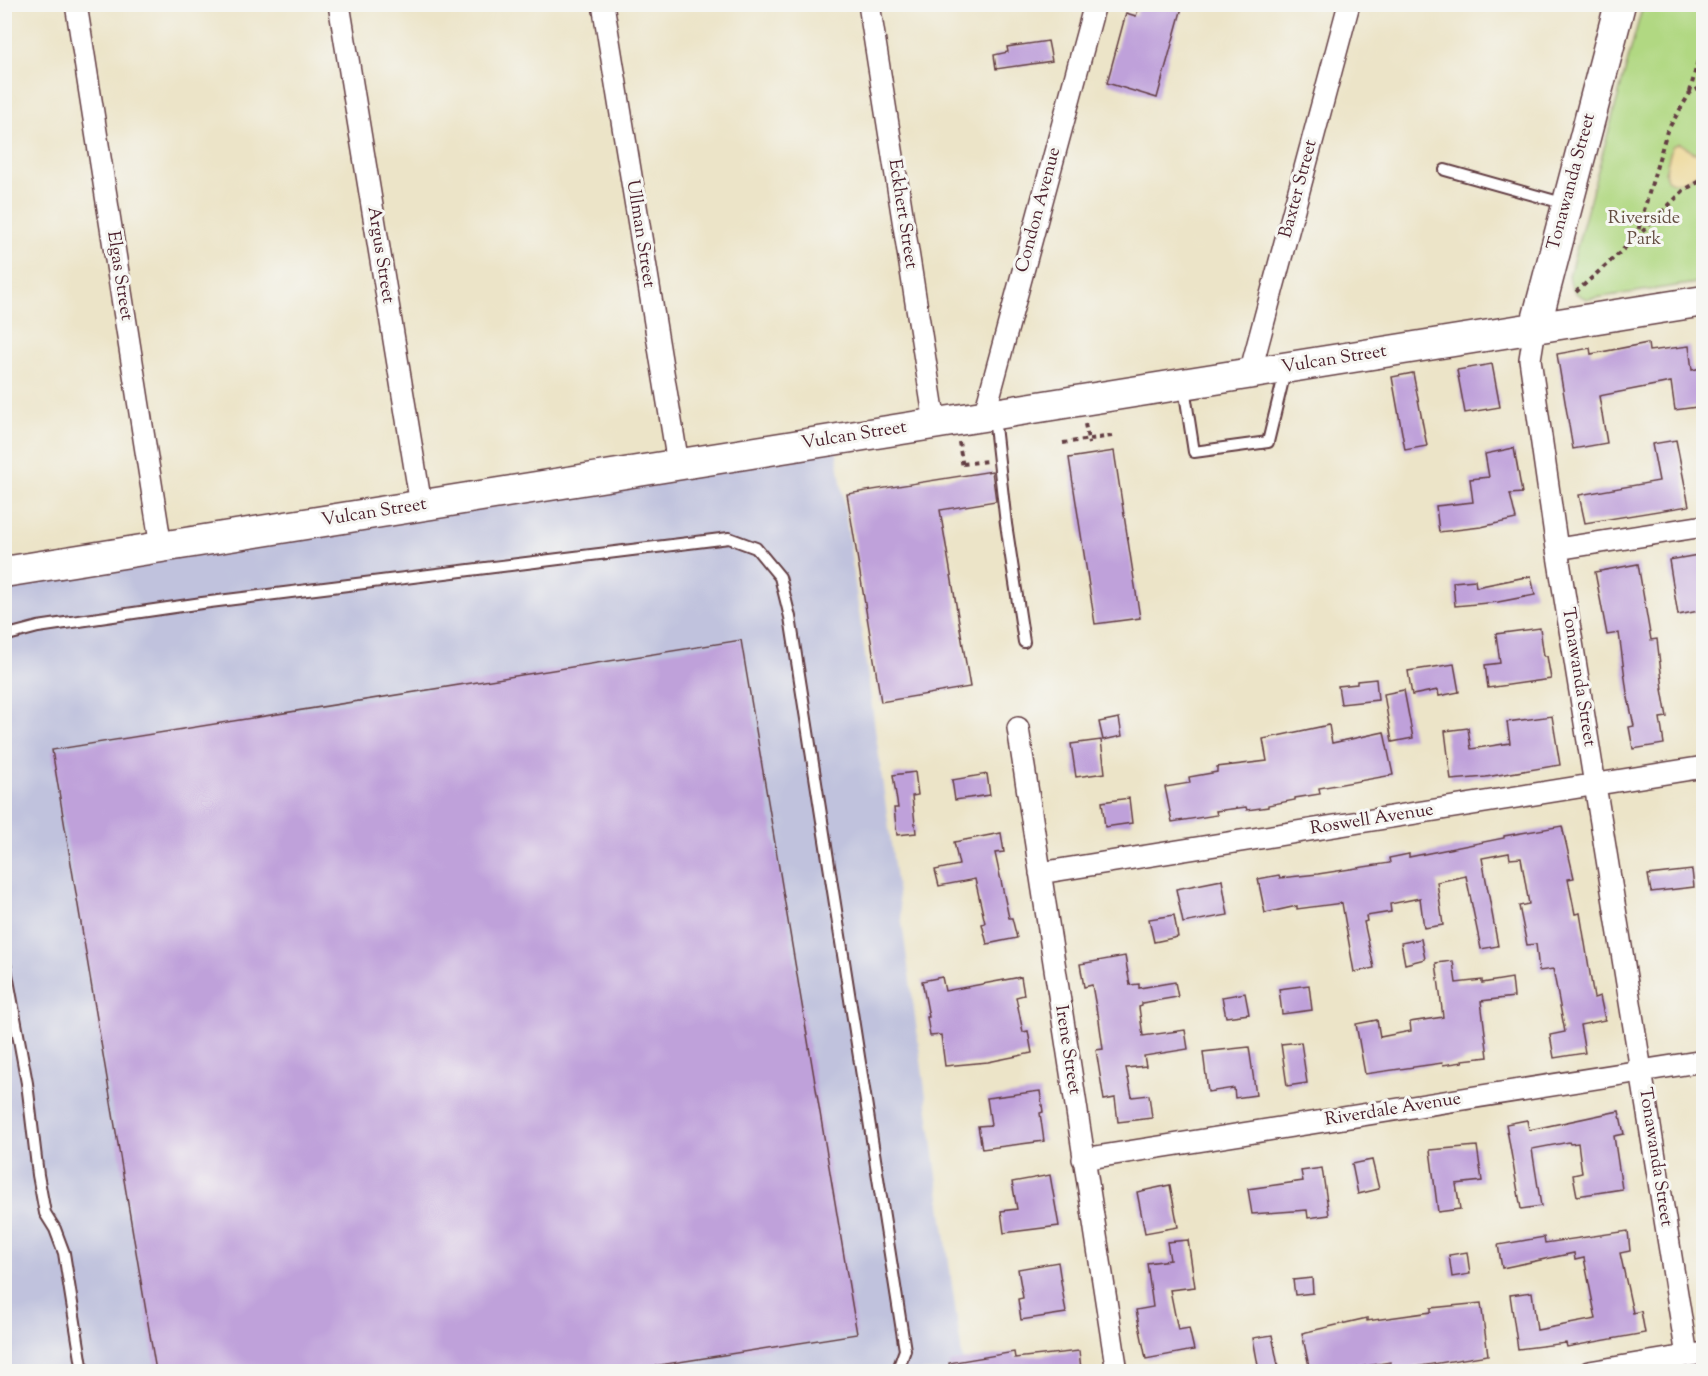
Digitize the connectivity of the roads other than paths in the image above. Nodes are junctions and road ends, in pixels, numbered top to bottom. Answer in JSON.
{"nodes":[{"id":1,"x":76,"y":4,"type":"edge"},
{"id":2,"x":339,"y":4,"type":"edge"},
{"id":3,"x":603,"y":4,"type":"edge"},
{"id":4,"x":869,"y":4,"type":"edge"},
{"id":5,"x":1095,"y":4,"type":"edge"},
{"id":6,"x":1349,"y":4,"type":"edge"},
{"id":7,"x":1620,"y":4,"type":"edge"},
{"id":8,"x":1445,"y":170,"type":"dead end"},
{"id":9,"x":1567,"y":204,"type":"junction"},
{"id":10,"x":1704,"y":301,"type":"edge"},
{"id":11,"x":1535,"y":328,"type":"junction"},
{"id":12,"x":1286,"y":367,"type":"junction"},
{"id":13,"x":1250,"y":373,"type":"junction"},
{"id":14,"x":1184,"y":383,"type":"junction"},
{"id":15,"x":989,"y":415,"type":"junction"},
{"id":16,"x":947,"y":431,"type":"junction"},
{"id":17,"x":678,"y":464,"type":"junction"},
{"id":18,"x":421,"y":505,"type":"junction"},
{"id":19,"x":1704,"y":526,"type":"edge"},
{"id":20,"x":161,"y":547,"type":"junction"},
{"id":21,"x":1557,"y":549,"type":"junction"},
{"id":22,"x":4,"y":572,"type":"edge"},
{"id":23,"x":4,"y":636,"type":"edge"},
{"id":24,"x":1024,"y":642,"type":"dead end"},
{"id":25,"x":1018,"y":728,"type":"dead end"},
{"id":26,"x":1704,"y":767,"type":"edge"},
{"id":27,"x":1596,"y":784,"type":"junction"},
{"id":28,"x":1040,"y":873,"type":"junction"},
{"id":29,"x":4,"y":958,"type":"edge"},
{"id":30,"x":1704,"y":1061,"type":"edge"},
{"id":31,"x":1641,"y":1072,"type":"junction"},
{"id":32,"x":1083,"y":1159,"type":"junction"},
{"id":33,"x":1695,"y":1355,"type":"edge"},
{"id":34,"x":83,"y":1371,"type":"edge"},
{"id":35,"x":897,"y":1371,"type":"edge"},
{"id":36,"x":1117,"y":1371,"type":"edge"},
{"id":37,"x":1589,"y":1371,"type":"edge"}],
"edges":[{"from":1,"to":20,"type":"street","name":"Elgas Street"},
{"from":2,"to":18,"type":"street","name":"Argus Street"},
{"from":3,"to":17,"type":"street","name":"Ullman Street"},
{"from":4,"to":16,"type":"street","name":"Eckhert Street"},
{"from":5,"to":15,"type":"street","name":"Condon Avenue"},
{"from":6,"to":13,"type":"street","name":"Baxter Street"},
{"from":7,"to":9,"type":"street","name":"Tonawanda Street"},
{"from":8,"to":9,"type":"lane"},
{"from":9,"to":11,"type":"street","name":"Tonawanda Street"},
{"from":10,"to":11,"type":"street","name":"Vulcan Street"},
{"from":11,"to":12,"type":"street","name":"Vulcan Street"},
{"from":11,"to":21,"type":"street","name":"Tonawanda Street"},
{"from":12,"to":13,"type":"street","name":"Vulcan Street"},
{"from":12,"to":14,"type":"lane"},
{"from":13,"to":14,"type":"street","name":"Vulcan Street"},
{"from":14,"to":15,"type":"street","name":"Vulcan Street"},
{"from":15,"to":16,"type":"street","name":"Vulcan Street"},
{"from":15,"to":24,"type":"lane"},
{"from":16,"to":17,"type":"street","name":"Vulcan Street"},
{"from":17,"to":18,"type":"street","name":"Vulcan Street"},
{"from":18,"to":20,"type":"street","name":"Vulcan Street"},
{"from":19,"to":21,"type":"street"},
{"from":20,"to":22,"type":"street","name":"Vulcan Street"},
{"from":21,"to":27,"type":"street","name":"Tonawanda Street"},
{"from":23,"to":35,"type":"lane"},
{"from":25,"to":28,"type":"street","name":"Irene Street"},
{"from":26,"to":27,"type":"street","name":"Roswell Avenue"},
{"from":27,"to":28,"type":"street","name":"Roswell Avenue"},
{"from":27,"to":31,"type":"street","name":"Tonawanda Street"},
{"from":28,"to":32,"type":"street","name":"Irene Street"},
{"from":29,"to":34,"type":"lane"},
{"from":30,"to":31,"type":"street","name":"Riverdale Avenue"},
{"from":31,"to":32,"type":"street","name":"Riverdale Avenue"},
{"from":31,"to":33,"type":"street","name":"Tonawanda Street"},
{"from":32,"to":36,"type":"street","name":"Irene Street"},
{"from":33,"to":37,"type":"street"}]}
